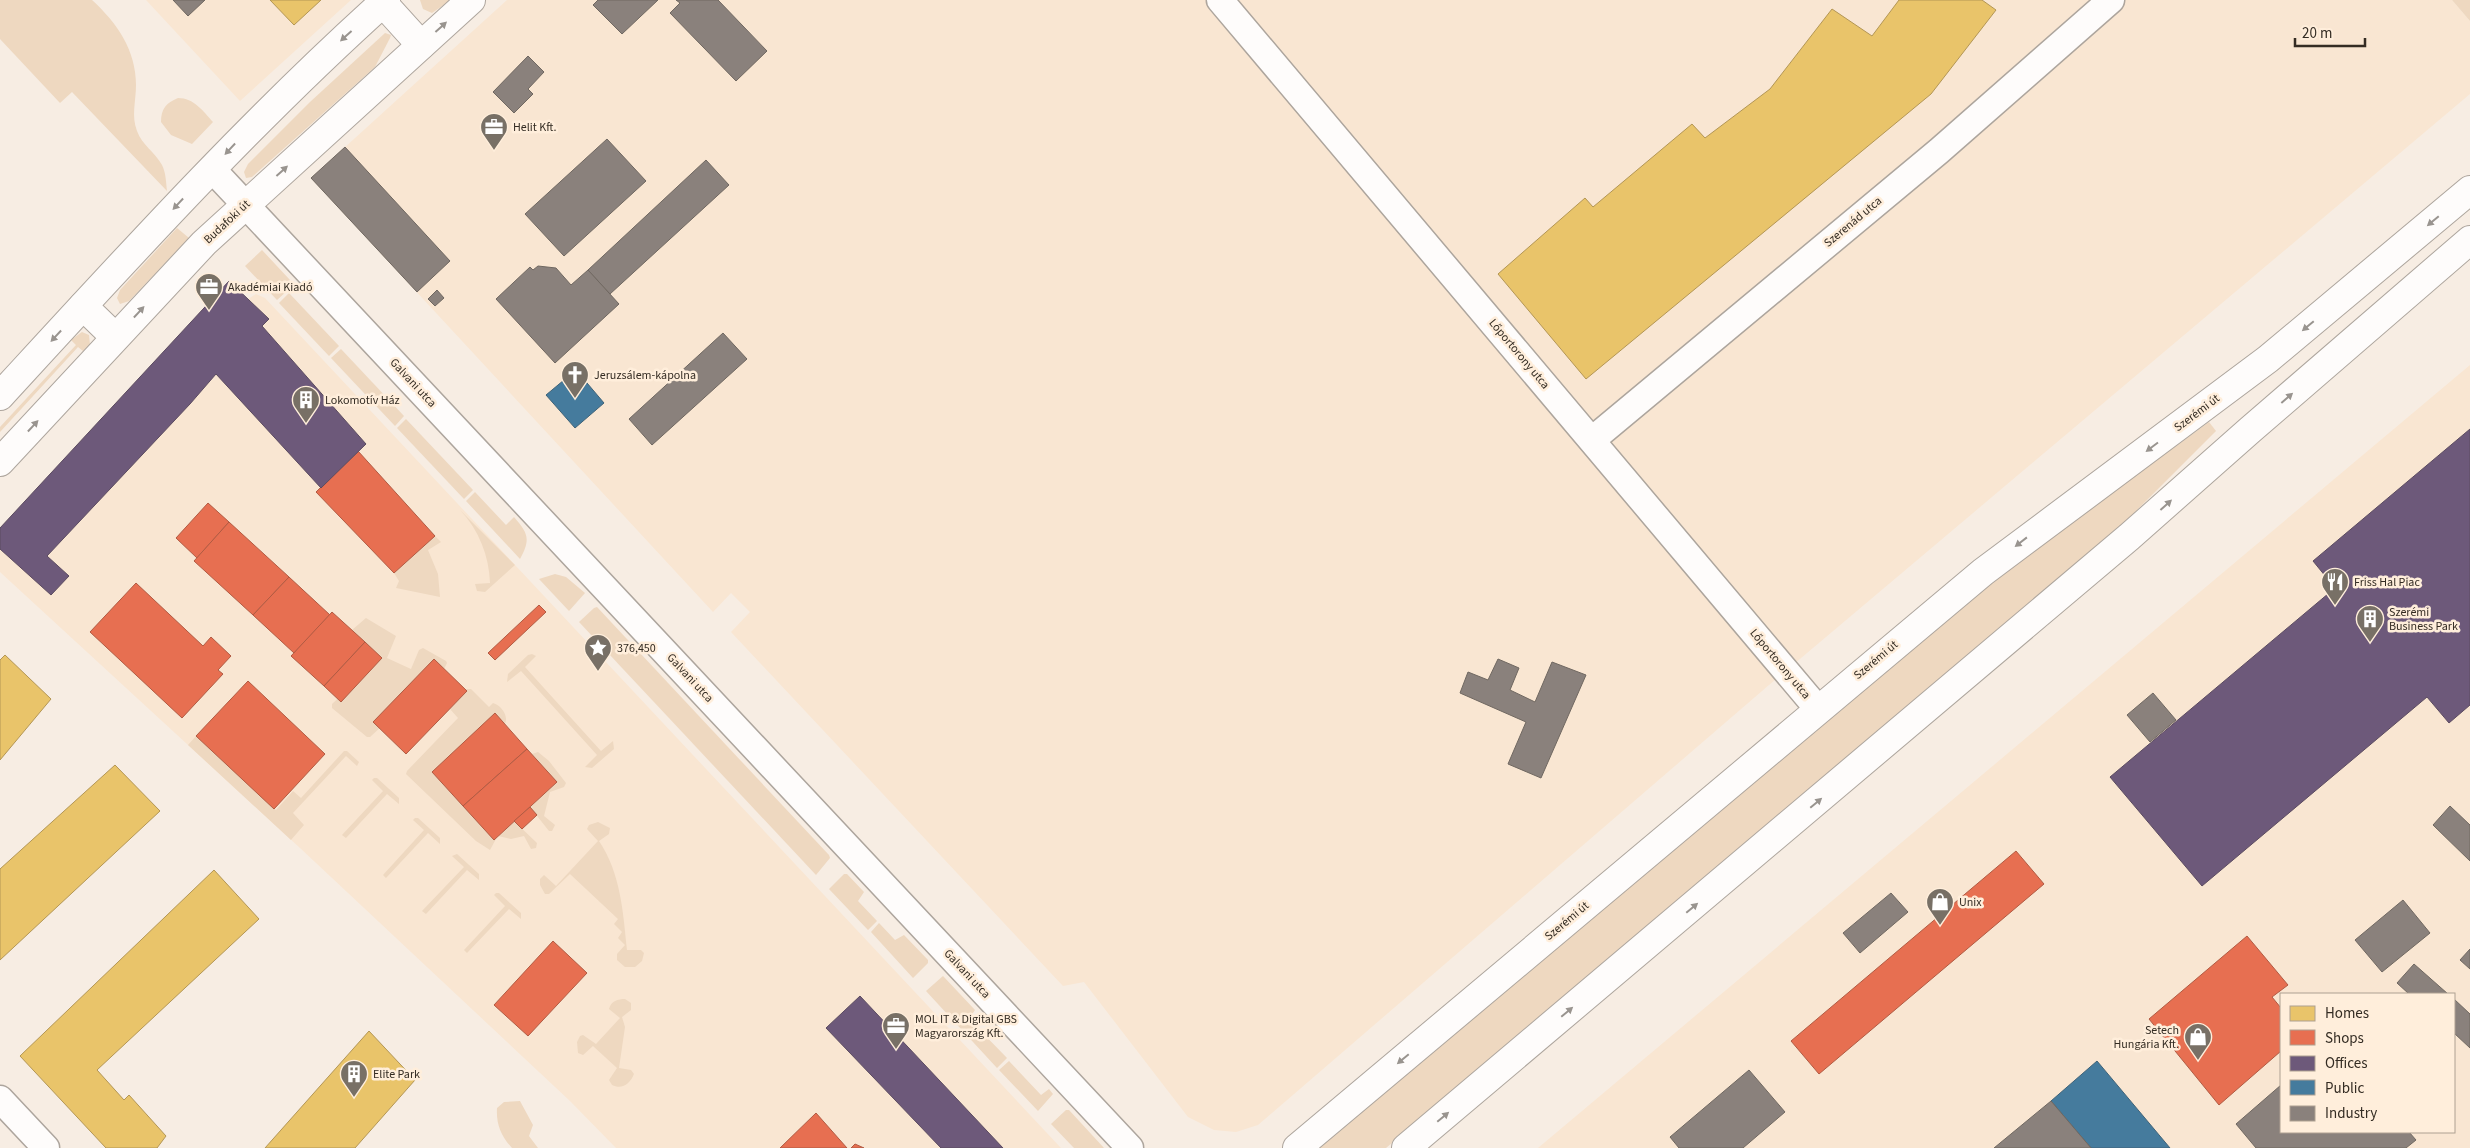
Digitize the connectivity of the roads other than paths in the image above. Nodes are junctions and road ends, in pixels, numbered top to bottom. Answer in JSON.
{"nodes":[{"id":1,"x":472,"y":0,"type":"edge"},
{"id":2,"x":1220,"y":0,"type":"edge"},
{"id":3,"x":2111,"y":0,"type":"edge"},
{"id":4,"x":384,"y":2,"type":"edge"},
{"id":5,"x":421,"y":45,"type":"junction"},
{"id":6,"x":212,"y":169,"type":"junction"},
{"id":7,"x":2470,"y":190,"type":"edge"},
{"id":8,"x":245,"y":204,"type":"junction"},
{"id":9,"x":2470,"y":240,"type":"edge"},
{"id":10,"x":83,"y":306,"type":"junction"},
{"id":11,"x":116,"y":337,"type":"junction"},
{"id":12,"x":0,"y":396,"type":"edge"},
{"id":13,"x":1592,"y":440,"type":"junction"},
{"id":14,"x":0,"y":462,"type":"edge"},
{"id":15,"x":1818,"y":709,"type":"junction"},
{"id":16,"x":0,"y":1099,"type":"edge"},
{"id":17,"x":1106,"y":1123,"type":"junction"},
{"id":18,"x":46,"y":1148,"type":"edge"},
{"id":19,"x":1120,"y":1148,"type":"edge"},
{"id":20,"x":1130,"y":1148,"type":"edge"},
{"id":21,"x":1139,"y":1148,"type":"edge"},
{"id":22,"x":1297,"y":1148,"type":"edge"},
{"id":23,"x":1406,"y":1148,"type":"edge"}],
"edges":[{"from":5,"to":1,"type":"main road","name":"Budafoki út","one_way":true},
{"from":2,"to":13,"type":"street","name":"Lőportorony utca"},
{"from":3,"to":13,"type":"street","name":"Szerenád utca"},
{"from":4,"to":5,"type":"main road"},
{"from":4,"to":6,"type":"main road","one_way":true},
{"from":8,"to":5,"type":"main road","name":"Budafoki út","one_way":true},
{"from":6,"to":8,"type":"street","name":"Galvani utca"},
{"from":6,"to":10,"type":"main road","one_way":true},
{"from":7,"to":15,"type":"main road","name":"Szerémi út","one_way":true},
{"from":11,"to":8,"type":"main road","name":"Budafoki út","one_way":true},
{"from":8,"to":17,"type":"street","name":"Galvani utca"},
{"from":23,"to":9,"type":"main road","one_way":true},
{"from":10,"to":11,"type":"main road"},
{"from":10,"to":12,"type":"main road","one_way":true},
{"from":14,"to":11,"type":"main road","name":"Budafoki út","one_way":true},
{"from":13,"to":15,"type":"street","name":"Lőportorony utca"},
{"from":15,"to":22,"type":"main road","name":"Szerémi út","one_way":true},
{"from":16,"to":18,"type":"street"},
{"from":17,"to":19,"type":"street","name":"Galvani utca"},
{"from":17,"to":20,"type":"street","name":"Galvani utca"},
{"from":17,"to":21,"type":"street","name":"Galvani utca"}]}
